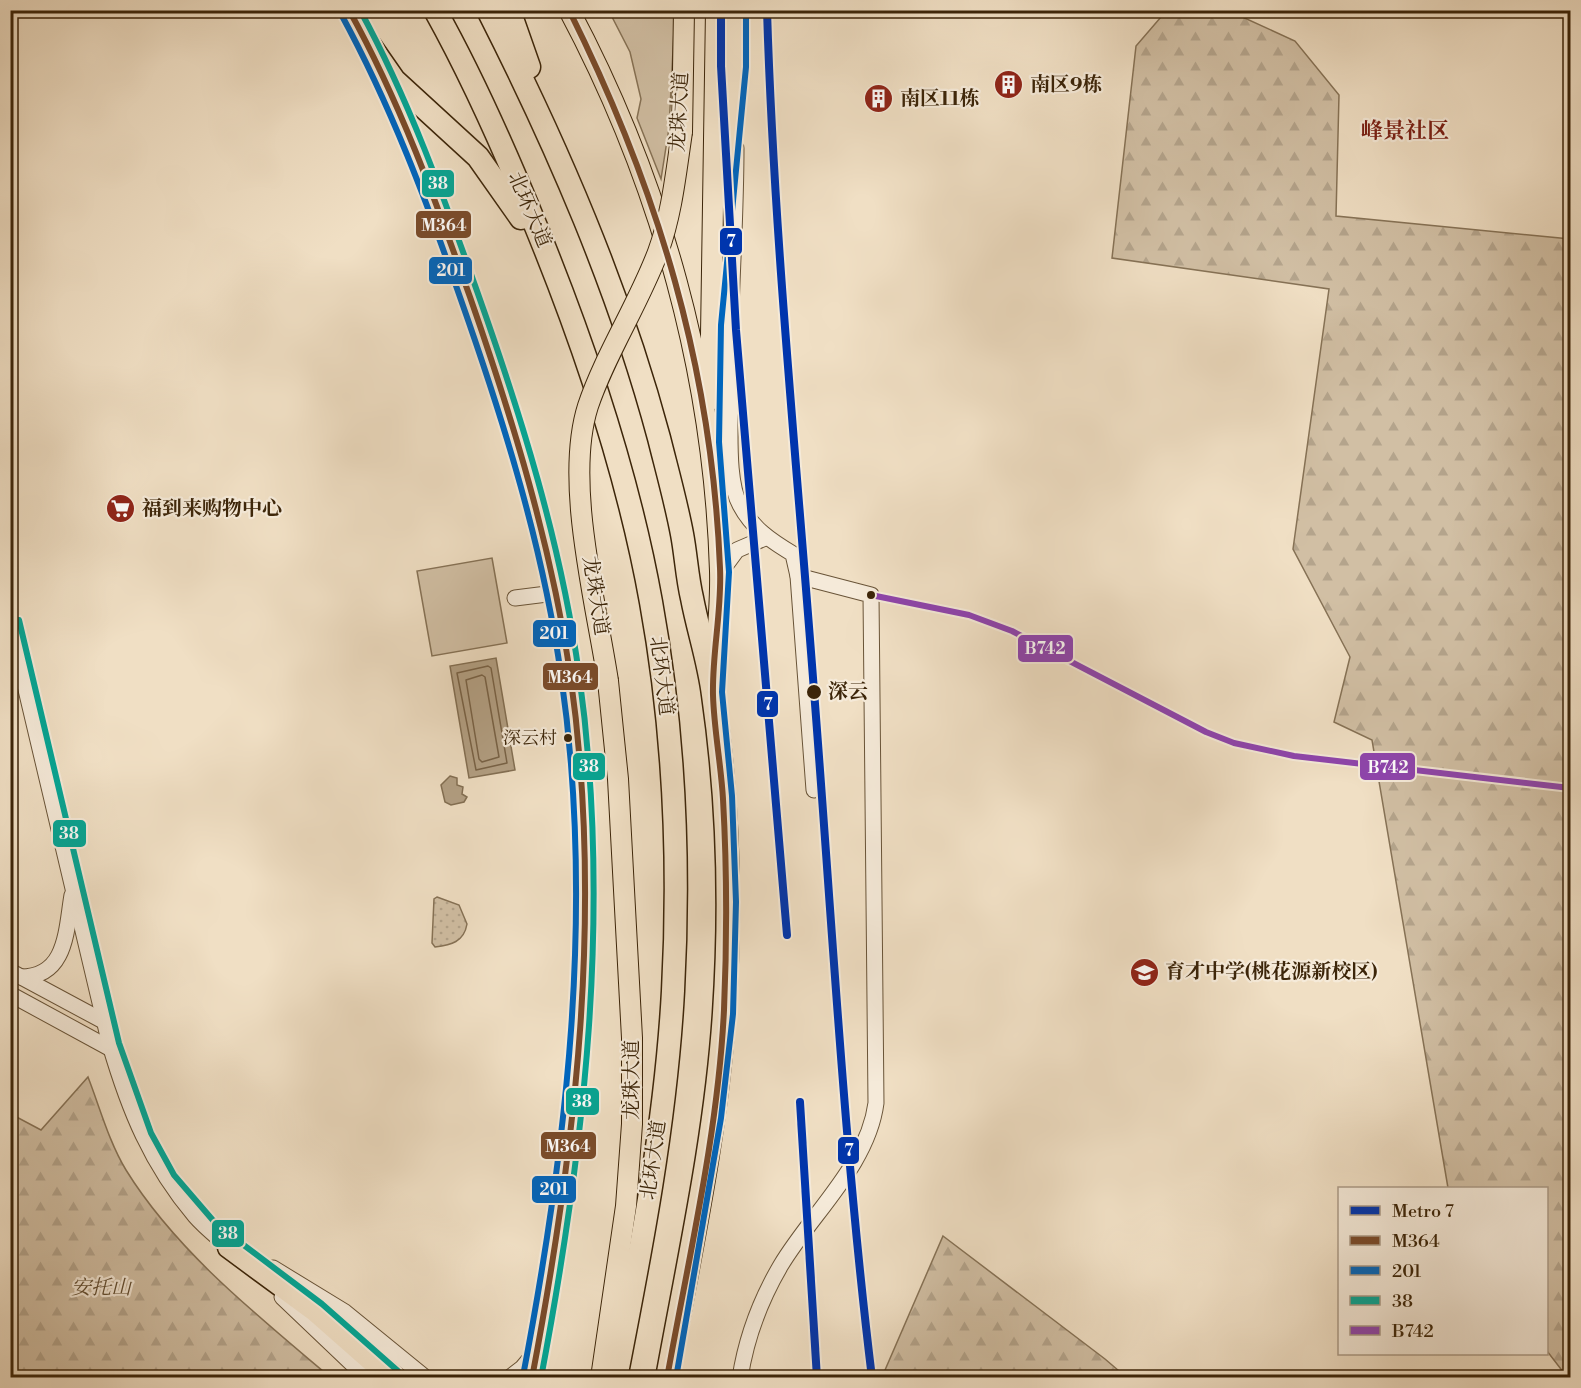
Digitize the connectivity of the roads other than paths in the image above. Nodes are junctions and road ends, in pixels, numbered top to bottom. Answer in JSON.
{"nodes":[{"id":1,"x":349,"y":10,"type":"edge"},
{"id":2,"x":435,"y":10,"type":"edge"},
{"id":3,"x":488,"y":10,"type":"edge"},
{"id":4,"x":509,"y":10,"type":"edge"},
{"id":5,"x":569,"y":10,"type":"edge"},
{"id":6,"x":684,"y":10,"type":"edge"},
{"id":7,"x":716,"y":10,"type":"edge"},
{"id":8,"x":737,"y":10,"type":"edge"},
{"id":9,"x":363,"y":34,"type":"junction"},
{"id":10,"x":737,"y":66,"type":"junction"},
{"id":11,"x":541,"y":115,"type":"junction"},
{"id":12,"x":559,"y":282,"type":"junction"},
{"id":13,"x":712,"y":324,"type":"junction"},
{"id":14,"x":710,"y":442,"type":"junction"},
{"id":15,"x":765,"y":538,"type":"junction"},
{"id":16,"x":720,"y":573,"type":"junction"},
{"id":17,"x":798,"y":576,"type":"junction"},
{"id":18,"x":555,"y":593,"type":"junction"},
{"id":19,"x":515,"y":598,"type":"dead end"},
{"id":20,"x":10,"y":622,"type":"edge"},
{"id":21,"x":713,"y":692,"type":"junction"},
{"id":22,"x":814,"y":790,"type":"dead end"},
{"id":23,"x":73,"y":889,"type":"junction"},
{"id":24,"x":16,"y":974,"type":"edge"},
{"id":25,"x":10,"y":994,"type":"edge"},
{"id":26,"x":105,"y":1022,"type":"junction"},
{"id":27,"x":111,"y":1048,"type":"junction"},
{"id":28,"x":229,"y":1247,"type":"junction"},
{"id":29,"x":538,"y":1349,"type":"junction"},
{"id":30,"x":367,"y":1377,"type":"edge"},
{"id":31,"x":391,"y":1377,"type":"edge"},
{"id":32,"x":426,"y":1377,"type":"edge"},
{"id":33,"x":509,"y":1377,"type":"edge"},
{"id":34,"x":532,"y":1377,"type":"edge"},
{"id":35,"x":601,"y":1377,"type":"edge"},
{"id":36,"x":616,"y":1377,"type":"edge"},
{"id":37,"x":667,"y":1377,"type":"edge"},
{"id":38,"x":740,"y":1377,"type":"edge"}],
"edges":[{"from":1,"to":9,"type":"main road"},
{"from":2,"to":12,"type":"highway","name":"北环大道"},
{"from":3,"to":11,"type":"highway"},
{"from":4,"to":11,"type":"highway"},
{"from":5,"to":14,"type":"main road"},
{"from":6,"to":35,"type":"main road","name":"龙珠大道","bridge":true},
{"from":7,"to":13,"type":"main road","name":"龙珠大道"},
{"from":8,"to":10,"type":"main road"},
{"from":9,"to":12,"type":"highway"},
{"from":9,"to":18,"type":"main road"},
{"from":10,"to":13,"type":"main road"},
{"from":10,"to":15,"type":"street"},
{"from":11,"to":21,"type":"highway"},
{"from":12,"to":36,"type":"highway","name":"北环大道"},
{"from":13,"to":14,"type":"main road","name":"龙珠大道"},
{"from":14,"to":16,"type":"main road"},
{"from":15,"to":16,"type":"street"},
{"from":15,"to":17,"type":"street"},
{"from":16,"to":21,"type":"main road"},
{"from":17,"to":22,"type":"street"},
{"from":17,"to":38,"type":"street"},
{"from":18,"to":19,"type":"street"},
{"from":18,"to":29,"type":"main road"},
{"from":20,"to":23,"type":"street"},
{"from":21,"to":37,"type":"highway"},
{"from":23,"to":24,"type":"street"},
{"from":23,"to":26,"type":"street"},
{"from":24,"to":26,"type":"street"},
{"from":25,"to":27,"type":"street"},
{"from":26,"to":27,"type":"street"},
{"from":27,"to":28,"type":"street"},
{"from":28,"to":30,"type":"street"},
{"from":28,"to":31,"type":"highway"},
{"from":28,"to":32,"type":"street"},
{"from":29,"to":33,"type":"street"},
{"from":29,"to":34,"type":"main road"}]}
